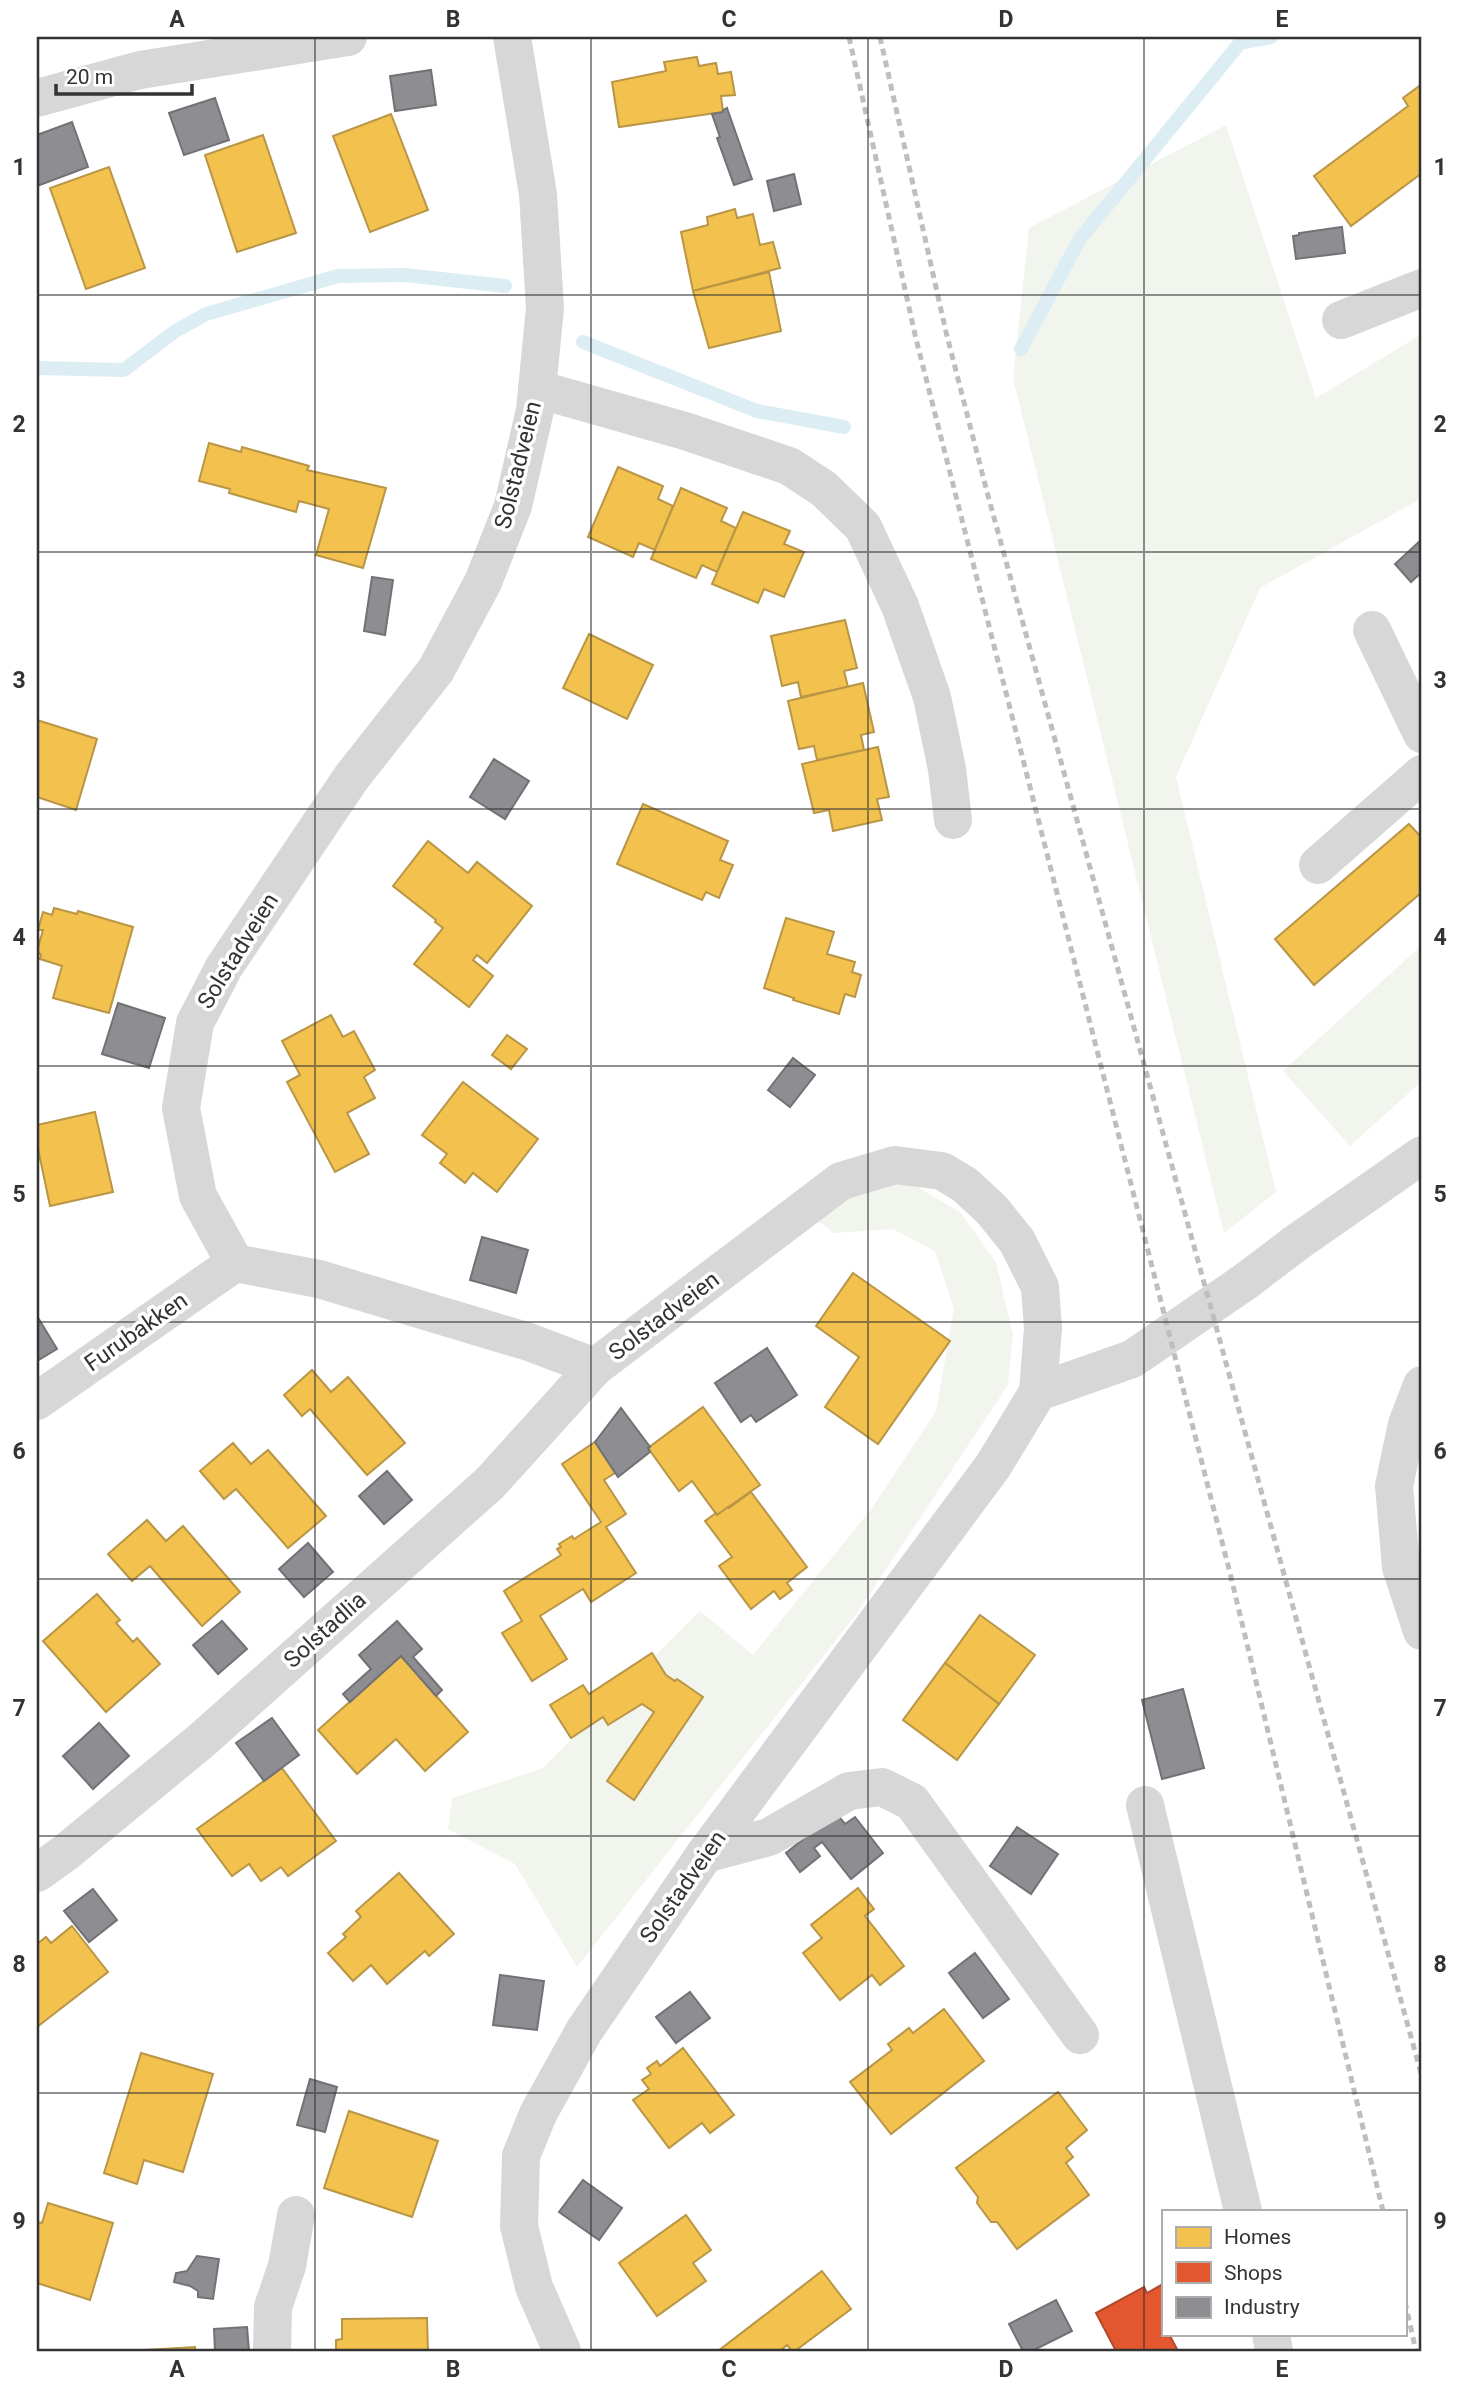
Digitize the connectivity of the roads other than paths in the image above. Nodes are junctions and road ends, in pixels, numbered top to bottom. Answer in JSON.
{"nodes":[{"id":1,"x":348,"y":37,"type":"edge"},
{"id":2,"x":512,"y":37,"type":"edge"},
{"id":3,"x":37,"y":98,"type":"edge"},
{"id":4,"x":1422,"y":288,"type":"edge"},
{"id":5,"x":1341,"y":320,"type":"dead end"},
{"id":6,"x":537,"y":389,"type":"junction"},
{"id":7,"x":1372,"y":630,"type":"dead end"},
{"id":8,"x":1422,"y":734,"type":"edge"},
{"id":9,"x":1422,"y":774,"type":"edge"},
{"id":10,"x":953,"y":820,"type":"dead end"},
{"id":11,"x":1318,"y":865,"type":"dead end"},
{"id":12,"x":1422,"y":1155,"type":"edge"},
{"id":13,"x":235,"y":1263,"type":"junction"},
{"id":14,"x":595,"y":1367,"type":"junction"},
{"id":15,"x":1422,"y":1385,"type":"edge"},
{"id":16,"x":1038,"y":1392,"type":"junction"},
{"id":17,"x":37,"y":1401,"type":"edge"},
{"id":18,"x":1422,"y":1631,"type":"edge"},
{"id":19,"x":1144,"y":1805,"type":"dead end"},
{"id":20,"x":705,"y":1854,"type":"junction"},
{"id":21,"x":37,"y":1873,"type":"edge"},
{"id":22,"x":1080,"y":2035,"type":"dead end"},
{"id":23,"x":1243,"y":2210,"type":"edge"},
{"id":24,"x":296,"y":2215,"type":"dead end"},
{"id":25,"x":272,"y":2351,"type":"edge"},
{"id":26,"x":562,"y":2351,"type":"edge"}],
"edges":[{"from":1,"to":3,"type":"street"},
{"from":2,"to":6,"type":"street","name":"Solstadveien"},
{"from":4,"to":5,"type":"street"},
{"from":6,"to":10,"type":"street"},
{"from":6,"to":13,"type":"street","name":"Solstadveien"},
{"from":7,"to":8,"type":"street"},
{"from":9,"to":11,"type":"street"},
{"from":12,"to":16,"type":"street"},
{"from":13,"to":14,"type":"street","name":"Solstadveien"},
{"from":13,"to":17,"type":"street","name":"Furubakken"},
{"from":14,"to":16,"type":"street","name":"Solstadveien"},
{"from":14,"to":21,"type":"street","name":"Solstadlia"},
{"from":15,"to":18,"type":"street"},
{"from":16,"to":20,"type":"street","name":"Solstadveien"},
{"from":19,"to":23,"type":"street"},
{"from":20,"to":22,"type":"street"},
{"from":20,"to":26,"type":"street","name":"Solstadveien"},
{"from":24,"to":25,"type":"street"}]}
